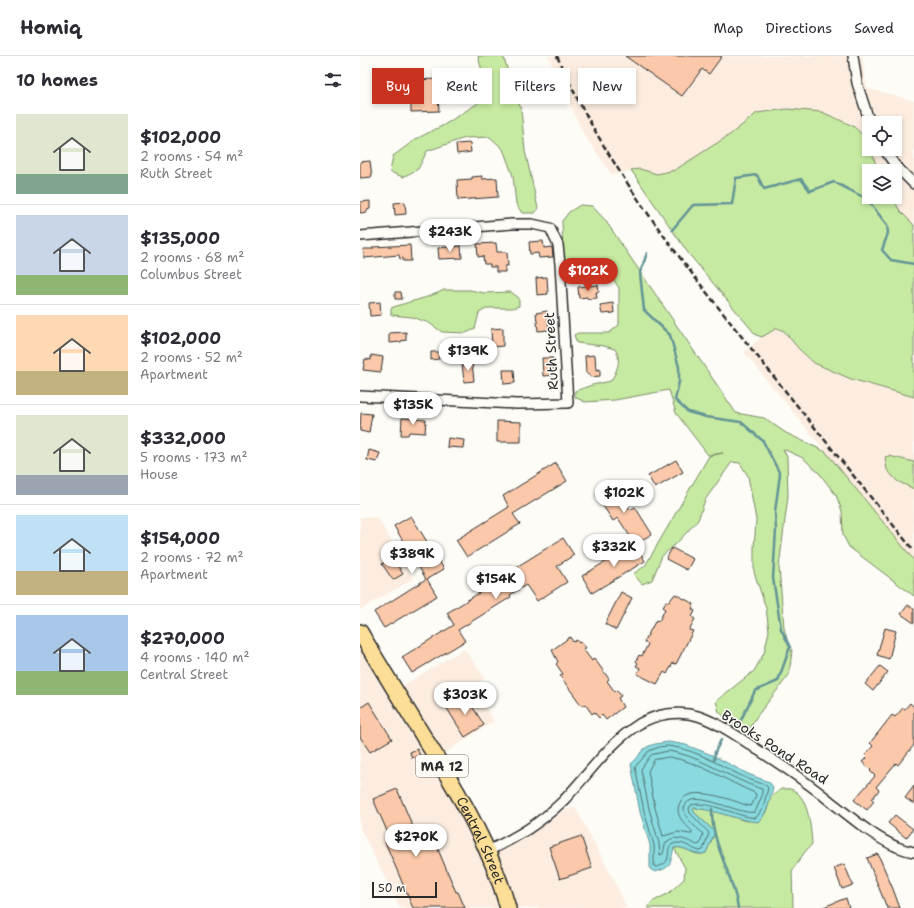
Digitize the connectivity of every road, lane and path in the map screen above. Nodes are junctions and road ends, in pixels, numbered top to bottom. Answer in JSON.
{"nodes":[{"id":1,"x":853,"y":56,"type":"edge"},
{"id":2,"x":868,"y":116,"type":"edge"},
{"id":3,"x":888,"y":156,"type":"edge"},
{"id":4,"x":914,"y":184,"type":"edge"},
{"id":5,"x":360,"y":236,"type":"edge"},
{"id":6,"x":360,"y":396,"type":"edge"},
{"id":7,"x":360,"y":632,"type":"edge"},
{"id":8,"x":488,"y":851,"type":"junction"},
{"id":9,"x":914,"y":852,"type":"edge"},
{"id":10,"x":508,"y":908,"type":"edge"}],
"edges":[{"from":1,"to":2,"type":"street"},
{"from":3,"to":4,"type":"street"},
{"from":5,"to":6,"type":"street","name":"Ruth Street"},
{"from":7,"to":8,"type":"main road","name":"Central Street","number":"MA 12"},
{"from":8,"to":9,"type":"street","name":"Brooks Pond Road"},
{"from":8,"to":10,"type":"main road","name":"Central Street","number":"MA 12"}]}
